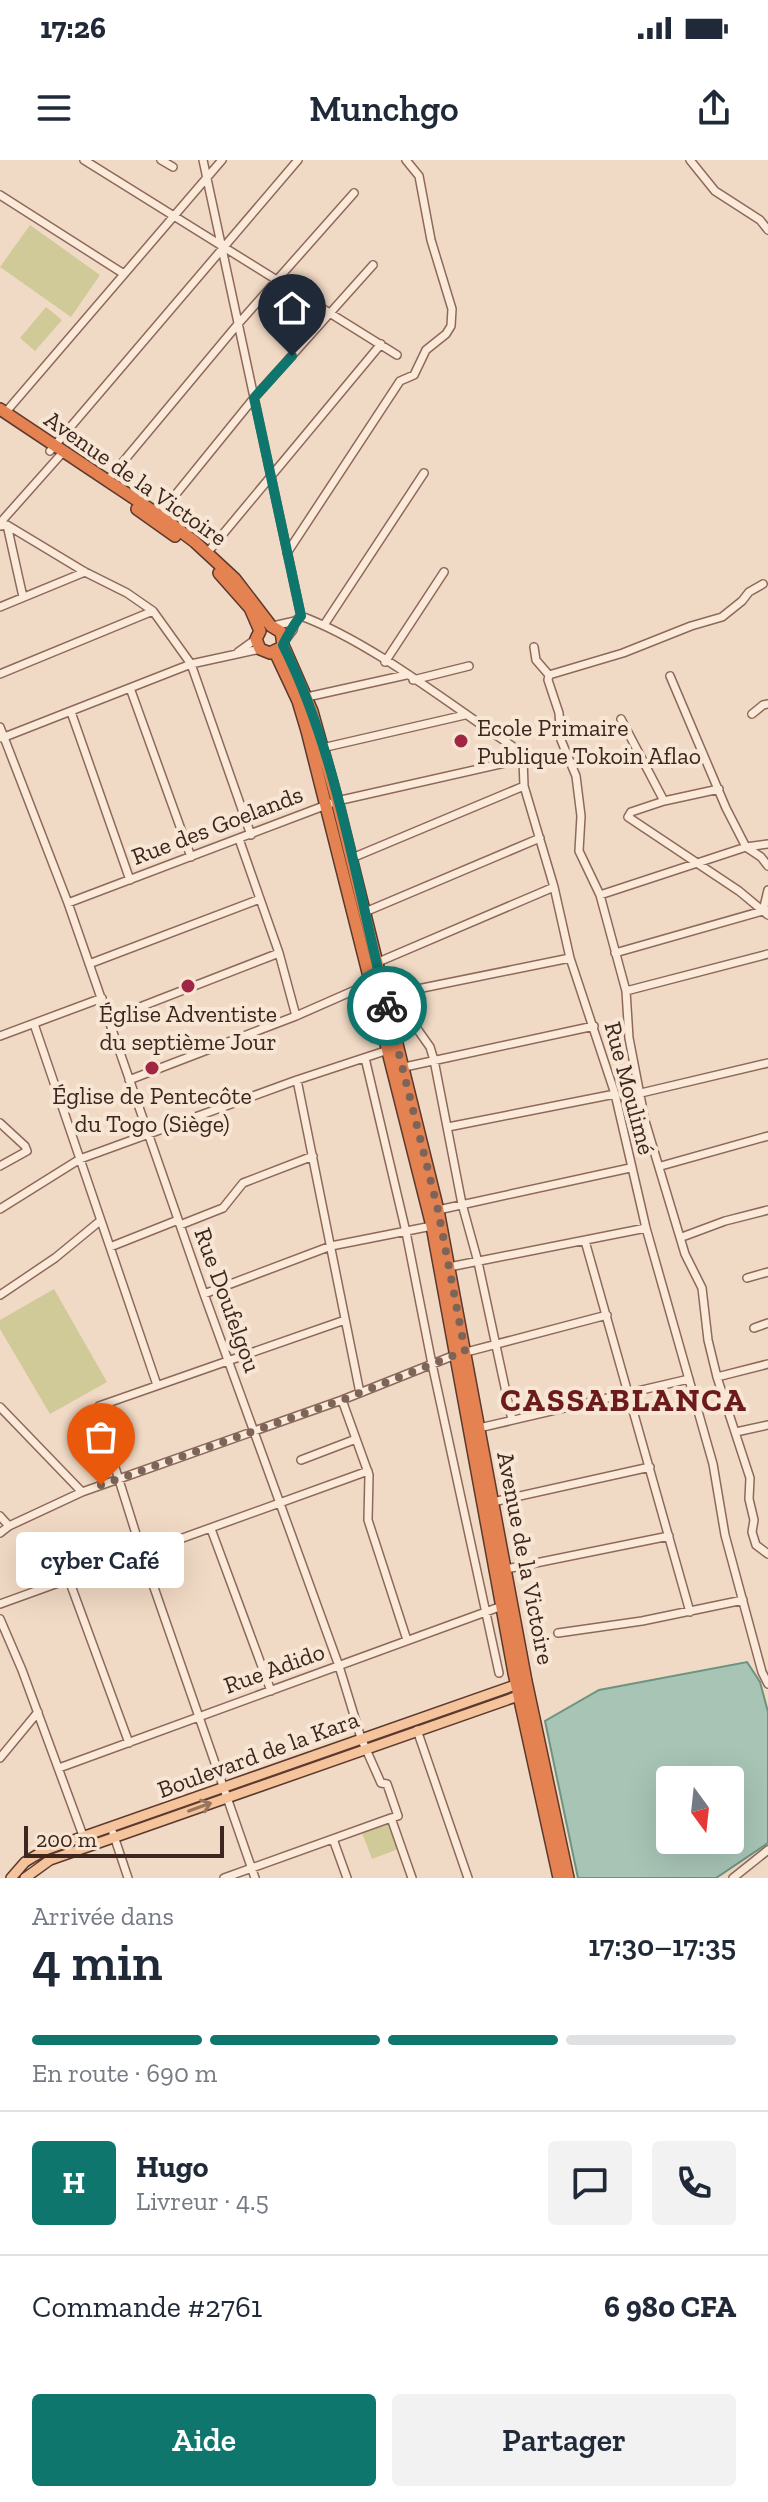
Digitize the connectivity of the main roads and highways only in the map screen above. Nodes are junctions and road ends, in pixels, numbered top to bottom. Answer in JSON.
{"nodes":[{"id":1,"x":2,"y":413,"type":"edge"},
{"id":2,"x":57,"y":451,"type":"junction"},
{"id":3,"x":264,"y":634,"type":"junction"},
{"id":4,"x":280,"y":647,"type":"junction"},
{"id":5,"x":393,"y":1048,"type":"junction"},
{"id":6,"x":398,"y":1069,"type":"junction"},
{"id":7,"x":460,"y":1353,"type":"junction"},
{"id":8,"x":523,"y":1688,"type":"junction"},
{"id":9,"x":363,"y":1744,"type":"junction"},
{"id":10,"x":112,"y":1832,"type":"junction"},
{"id":11,"x":11,"y":1878,"type":"edge"},
{"id":12,"x":25,"y":1878,"type":"edge"},
{"id":13,"x":559,"y":1878,"type":"edge"},
{"id":14,"x":568,"y":1878,"type":"edge"}],
"edges":[{"from":1,"to":2,"type":"highway","name":"Avenue de la Victoire"},
{"from":2,"to":3,"type":"highway","name":"Avenue de la Victoire"},
{"from":2,"to":3,"type":"highway","name":"Avenue de la Victoire"},
{"from":3,"to":4,"type":"highway"},
{"from":3,"to":4,"type":"highway"},
{"from":4,"to":5,"type":"highway","name":"Avenue de la Victoire"},
{"from":4,"to":5,"type":"highway","name":"Avenue de la Victoire"},
{"from":5,"to":6,"type":"highway","name":"Avenue de la Victoire"},
{"from":6,"to":7,"type":"highway","name":"Avenue de la Victoire"},
{"from":6,"to":7,"type":"highway","name":"Avenue de la Victoire"},
{"from":7,"to":8,"type":"highway","name":"Avenue de la Victoire"},
{"from":7,"to":8,"type":"highway","name":"Avenue de la Victoire"},
{"from":8,"to":9,"type":"main road","name":"Boulevard de la Kara"},
{"from":8,"to":9,"type":"main road","name":"Boulevard de la Kara"},
{"from":8,"to":13,"type":"highway","name":"Avenue de la Victoire"},
{"from":8,"to":14,"type":"highway","name":"Avenue de la Victoire"},
{"from":10,"to":9,"type":"main road","name":"Boulevard de la Kara","one_way":true},
{"from":9,"to":10,"type":"main road","name":"Boulevard de la Kara"},
{"from":10,"to":11,"type":"main road","name":"Boulevard de la Kara"},
{"from":10,"to":12,"type":"main road","name":"Boulevard de la Kara"}]}
